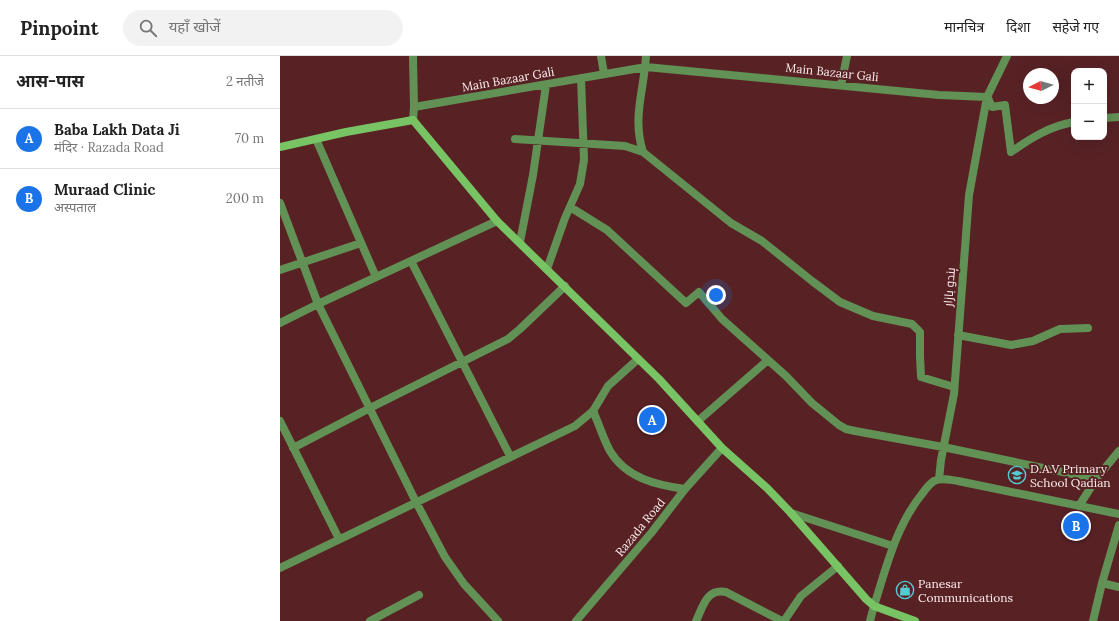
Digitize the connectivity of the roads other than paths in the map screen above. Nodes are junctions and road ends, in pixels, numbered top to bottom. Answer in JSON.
{"nodes":[{"id":1,"x":413,"y":56,"type":"edge"},
{"id":2,"x":602,"y":56,"type":"edge"},
{"id":3,"x":646,"y":56,"type":"edge"},
{"id":4,"x":847,"y":56,"type":"edge"},
{"id":5,"x":1007,"y":56,"type":"edge"},
{"id":6,"x":646,"y":67,"type":"junction"},
{"id":7,"x":604,"y":74,"type":"junction"},
{"id":8,"x":581,"y":78,"type":"junction"},
{"id":9,"x":546,"y":84,"type":"junction"},
{"id":10,"x":841,"y":85,"type":"junction"},
{"id":11,"x":988,"y":97,"type":"junction"},
{"id":12,"x":414,"y":106,"type":"junction"},
{"id":13,"x":1119,"y":117,"type":"edge"},
{"id":14,"x":1107,"y":118,"type":"edge"},
{"id":15,"x":413,"y":120,"type":"junction"},
{"id":16,"x":1071,"y":122,"type":"edge"},
{"id":17,"x":316,"y":139,"type":"junction"},
{"id":18,"x":515,"y":139,"type":"dead end"},
{"id":19,"x":538,"y":140,"type":"junction"},
{"id":20,"x":584,"y":143,"type":"junction"},
{"id":21,"x":280,"y":147,"type":"edge"},
{"id":22,"x":643,"y":152,"type":"junction"},
{"id":23,"x":280,"y":203,"type":"edge"},
{"id":24,"x":570,"y":207,"type":"junction"},
{"id":25,"x":497,"y":221,"type":"junction"},
{"id":26,"x":520,"y":242,"type":"junction"},
{"id":27,"x":361,"y":243,"type":"junction"},
{"id":28,"x":411,"y":261,"type":"junction"},
{"id":29,"x":303,"y":263,"type":"junction"},
{"id":30,"x":548,"y":269,"type":"junction"},
{"id":31,"x":280,"y":270,"type":"edge"},
{"id":32,"x":376,"y":277,"type":"junction"},
{"id":33,"x":565,"y":286,"type":"junction"},
{"id":34,"x":318,"y":304,"type":"junction"},
{"id":35,"x":280,"y":323,"type":"edge"},
{"id":36,"x":1088,"y":328,"type":"dead end"},
{"id":37,"x":958,"y":336,"type":"junction"},
{"id":38,"x":638,"y":359,"type":"junction"},
{"id":39,"x":768,"y":360,"type":"junction"},
{"id":40,"x":462,"y":363,"type":"junction"},
{"id":41,"x":954,"y":387,"type":"junction"},
{"id":42,"x":370,"y":408,"type":"junction"},
{"id":43,"x":593,"y":411,"type":"junction"},
{"id":44,"x":280,"y":421,"type":"edge"},
{"id":45,"x":698,"y":422,"type":"junction"},
{"id":46,"x":944,"y":447,"type":"junction"},
{"id":47,"x":293,"y":448,"type":"junction"},
{"id":48,"x":722,"y":448,"type":"junction"},
{"id":49,"x":1119,"y":451,"type":"edge"},
{"id":50,"x":510,"y":456,"type":"junction"},
{"id":51,"x":939,"y":479,"type":"junction"},
{"id":52,"x":1096,"y":479,"type":"junction"},
{"id":53,"x":685,"y":489,"type":"junction"},
{"id":54,"x":416,"y":502,"type":"junction"},
{"id":55,"x":1079,"y":506,"type":"junction"},
{"id":56,"x":791,"y":513,"type":"junction"},
{"id":57,"x":1119,"y":514,"type":"edge"},
{"id":58,"x":1119,"y":525,"type":"edge"},
{"id":59,"x":338,"y":539,"type":"junction"},
{"id":60,"x":893,"y":546,"type":"junction"},
{"id":61,"x":838,"y":566,"type":"junction"},
{"id":62,"x":280,"y":568,"type":"edge"},
{"id":63,"x":1102,"y":583,"type":"junction"},
{"id":64,"x":1119,"y":587,"type":"edge"},
{"id":65,"x":419,"y":595,"type":"dead end"},
{"id":66,"x":874,"y":606,"type":"junction"},
{"id":67,"x":697,"y":619,"type":"edge"},
{"id":68,"x":370,"y":621,"type":"edge"},
{"id":69,"x":498,"y":621,"type":"edge"},
{"id":70,"x":576,"y":621,"type":"edge"},
{"id":71,"x":706,"y":621,"type":"edge"},
{"id":72,"x":783,"y":621,"type":"edge"},
{"id":73,"x":870,"y":621,"type":"edge"},
{"id":74,"x":914,"y":621,"type":"edge"},
{"id":75,"x":1093,"y":621,"type":"edge"}],
"edges":[{"from":1,"to":12,"type":"street"},
{"from":2,"to":7,"type":"street"},
{"from":3,"to":6,"type":"street"},
{"from":4,"to":10,"type":"street"},
{"from":5,"to":11,"type":"street","name":"ہندو بازار"},
{"from":6,"to":7,"type":"street","name":"Main Bazaar Gali"},
{"from":6,"to":10,"type":"street","name":"Main Bazaar Gali"},
{"from":6,"to":22,"type":"street"},
{"from":7,"to":8,"type":"street","name":"Main Bazaar Gali"},
{"from":8,"to":9,"type":"street","name":"Main Bazaar Gali"},
{"from":8,"to":20,"type":"street"},
{"from":9,"to":12,"type":"street","name":"Main Bazaar Gali"},
{"from":9,"to":19,"type":"street"},
{"from":10,"to":11,"type":"street","name":"Main Bazaar Gali"},
{"from":11,"to":16,"type":"street"},
{"from":11,"to":37,"type":"street","name":"ہندو بازار"},
{"from":12,"to":15,"type":"street"},
{"from":13,"to":14,"type":"street"},
{"from":15,"to":17,"type":"main road"},
{"from":15,"to":25,"type":"main road"},
{"from":17,"to":21,"type":"main road"},
{"from":17,"to":27,"type":"street"},
{"from":18,"to":19,"type":"street"},
{"from":19,"to":20,"type":"street"},
{"from":19,"to":26,"type":"street"},
{"from":20,"to":22,"type":"street"},
{"from":20,"to":24,"type":"street"},
{"from":22,"to":41,"type":"street"},
{"from":23,"to":29,"type":"street"},
{"from":24,"to":30,"type":"street"},
{"from":24,"to":39,"type":"street"},
{"from":25,"to":26,"type":"main road"},
{"from":25,"to":28,"type":"street"},
{"from":26,"to":30,"type":"main road"},
{"from":27,"to":29,"type":"street"},
{"from":27,"to":32,"type":"street"},
{"from":28,"to":32,"type":"street"},
{"from":28,"to":40,"type":"street"},
{"from":29,"to":31,"type":"street"},
{"from":29,"to":34,"type":"street"},
{"from":30,"to":33,"type":"main road"},
{"from":32,"to":34,"type":"street"},
{"from":33,"to":38,"type":"main road"},
{"from":33,"to":40,"type":"street"},
{"from":34,"to":35,"type":"street"},
{"from":34,"to":42,"type":"street"},
{"from":36,"to":37,"type":"street"},
{"from":37,"to":41,"type":"street","name":"ہندو بازار"},
{"from":38,"to":43,"type":"street"},
{"from":38,"to":45,"type":"main road"},
{"from":39,"to":45,"type":"street"},
{"from":39,"to":46,"type":"street"},
{"from":40,"to":42,"type":"street"},
{"from":40,"to":50,"type":"street"},
{"from":41,"to":46,"type":"street","name":"ہندو بازار"},
{"from":42,"to":47,"type":"street"},
{"from":42,"to":54,"type":"street"},
{"from":43,"to":50,"type":"street"},
{"from":43,"to":53,"type":"street"},
{"from":44,"to":47,"type":"street"},
{"from":45,"to":48,"type":"main road"},
{"from":46,"to":51,"type":"street","name":"ہندو بازار"},
{"from":46,"to":52,"type":"street"},
{"from":47,"to":59,"type":"street"},
{"from":48,"to":53,"type":"street","name":"Razada Road"},
{"from":48,"to":56,"type":"main road"},
{"from":49,"to":52,"type":"street"},
{"from":50,"to":54,"type":"street"},
{"from":51,"to":55,"type":"street"},
{"from":51,"to":60,"type":"street"},
{"from":52,"to":55,"type":"street"},
{"from":53,"to":70,"type":"street","name":"Razada Road"},
{"from":54,"to":59,"type":"street"},
{"from":54,"to":69,"type":"street"},
{"from":55,"to":57,"type":"street"},
{"from":56,"to":60,"type":"street"},
{"from":56,"to":61,"type":"main road"},
{"from":58,"to":63,"type":"street"},
{"from":59,"to":62,"type":"street"},
{"from":60,"to":66,"type":"street"},
{"from":61,"to":66,"type":"main road"},
{"from":61,"to":72,"type":"street"},
{"from":63,"to":64,"type":"street"},
{"from":63,"to":75,"type":"street"},
{"from":65,"to":68,"type":"street"},
{"from":66,"to":73,"type":"street"},
{"from":66,"to":74,"type":"main road"},
{"from":67,"to":71,"type":"street"},
{"from":67,"to":72,"type":"street"}]}
